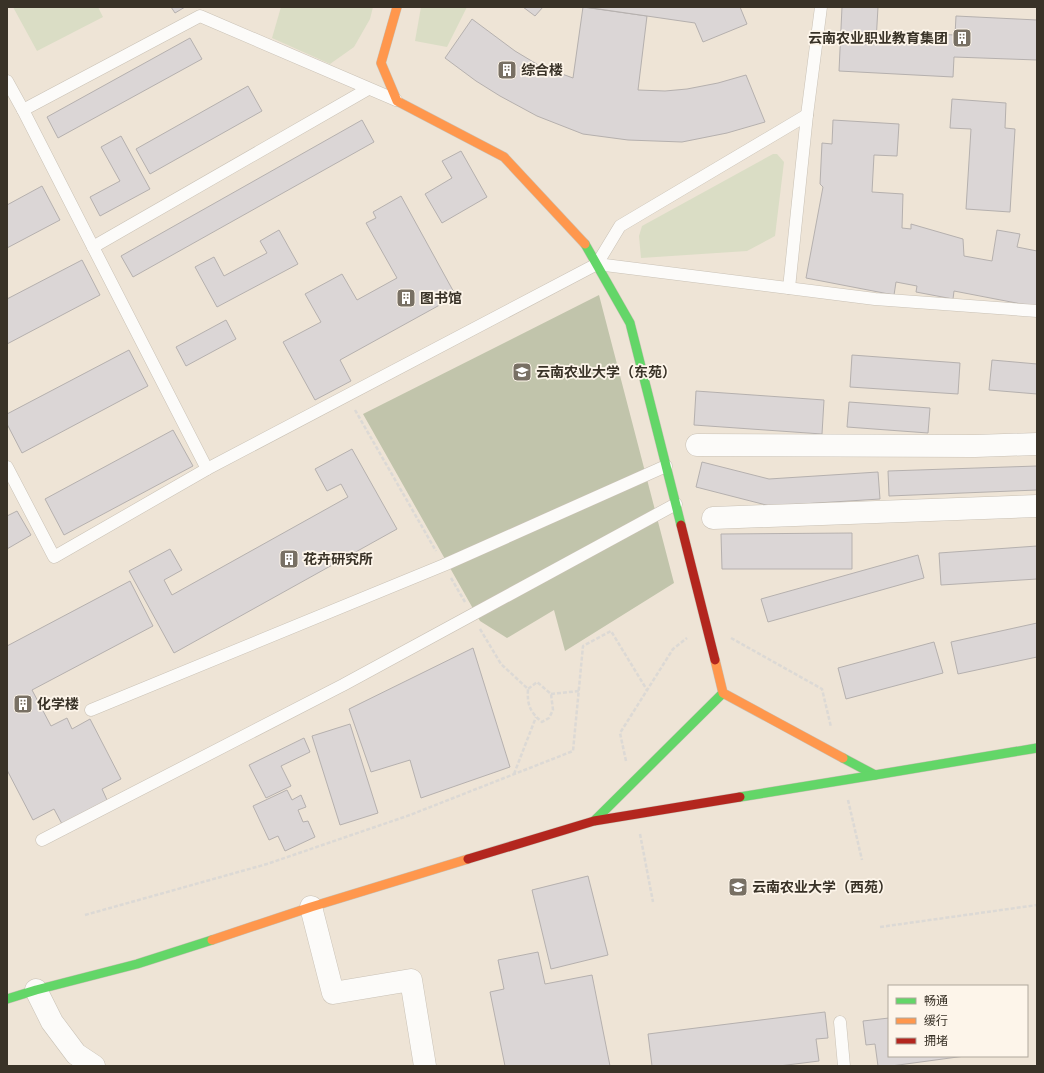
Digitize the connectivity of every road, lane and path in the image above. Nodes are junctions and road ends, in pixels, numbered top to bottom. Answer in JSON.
{"nodes":[{"id":1,"x":397,"y":7,"type":"edge"},
{"id":2,"x":821,"y":7,"type":"edge"},
{"id":3,"x":7,"y":81,"type":"edge"},
{"id":4,"x":368,"y":89,"type":"junction"},
{"id":5,"x":397,"y":100,"type":"junction"},
{"id":6,"x":24,"y":110,"type":"junction"},
{"id":7,"x":807,"y":115,"type":"junction"},
{"id":8,"x":93,"y":247,"type":"junction"},
{"id":9,"x":597,"y":264,"type":"junction"},
{"id":10,"x":789,"y":288,"type":"junction"},
{"id":11,"x":1037,"y":311,"type":"edge"},
{"id":12,"x":346,"y":396,"type":"junction"},
{"id":13,"x":1037,"y":444,"type":"edge"},
{"id":14,"x":697,"y":445,"type":"dead end"},
{"id":15,"x":666,"y":466,"type":"junction"},
{"id":16,"x":7,"y":467,"type":"edge"},
{"id":17,"x":207,"y":469,"type":"junction"},
{"id":18,"x":676,"y":504,"type":"junction"},
{"id":19,"x":1037,"y":506,"type":"edge"},
{"id":20,"x":712,"y":518,"type":"dead end"},
{"id":21,"x":444,"y":565,"type":"junction"},
{"id":22,"x":472,"y":614,"type":"junction"},
{"id":23,"x":528,"y":689,"type":"junction"},
{"id":24,"x":647,"y":690,"type":"dead end"},
{"id":25,"x":578,"y":691,"type":"junction"},
{"id":26,"x":723,"y":693,"type":"junction"},
{"id":27,"x":551,"y":694,"type":"junction"},
{"id":28,"x":91,"y":710,"type":"dead end"},
{"id":29,"x":536,"y":717,"type":"junction"},
{"id":30,"x":1037,"y":748,"type":"edge"},
{"id":31,"x":514,"y":774,"type":"junction"},
{"id":32,"x":875,"y":776,"type":"junction"},
{"id":33,"x":594,"y":821,"type":"junction"},
{"id":34,"x":42,"y":840,"type":"dead end"},
{"id":35,"x":1037,"y":905,"type":"edge"},
{"id":36,"x":312,"y":907,"type":"junction"},
{"id":37,"x":85,"y":915,"type":"dead end"},
{"id":38,"x":880,"y":927,"type":"dead end"},
{"id":39,"x":36,"y":990,"type":"junction"},
{"id":40,"x":7,"y":999,"type":"edge"},
{"id":41,"x":840,"y":1022,"type":"dead end"},
{"id":42,"x":94,"y":1066,"type":"edge"},
{"id":43,"x":425,"y":1066,"type":"edge"},
{"id":44,"x":844,"y":1066,"type":"edge"}],
"edges":[{"from":1,"to":5,"type":"street"},
{"from":2,"to":7,"type":"lane"},
{"from":3,"to":6,"type":"lane"},
{"from":4,"to":5,"type":"lane"},
{"from":4,"to":6,"type":"lane"},
{"from":4,"to":8,"type":"lane"},
{"from":5,"to":9,"type":"street"},
{"from":6,"to":8,"type":"lane"},
{"from":7,"to":9,"type":"lane"},
{"from":7,"to":10,"type":"lane"},
{"from":8,"to":17,"type":"lane"},
{"from":9,"to":10,"type":"lane"},
{"from":9,"to":12,"type":"lane"},
{"from":9,"to":15,"type":"street"},
{"from":10,"to":11,"type":"lane"},
{"from":12,"to":17,"type":"lane"},
{"from":12,"to":21,"type":"path"},
{"from":13,"to":14,"type":"street"},
{"from":15,"to":18,"type":"street"},
{"from":15,"to":21,"type":"lane"},
{"from":16,"to":17,"type":"lane"},
{"from":18,"to":22,"type":"lane"},
{"from":18,"to":26,"type":"street"},
{"from":19,"to":20,"type":"street"},
{"from":21,"to":22,"type":"path"},
{"from":21,"to":28,"type":"lane"},
{"from":22,"to":23,"type":"path"},
{"from":22,"to":34,"type":"lane"},
{"from":23,"to":27,"type":"path"},
{"from":23,"to":29,"type":"path"},
{"from":24,"to":25,"type":"path"},
{"from":25,"to":27,"type":"path"},
{"from":25,"to":31,"type":"path"},
{"from":26,"to":32,"type":"street"},
{"from":26,"to":33,"type":"street"},
{"from":27,"to":29,"type":"path"},
{"from":29,"to":31,"type":"path"},
{"from":30,"to":32,"type":"street"},
{"from":31,"to":37,"type":"path"},
{"from":32,"to":33,"type":"street"},
{"from":33,"to":36,"type":"street"},
{"from":35,"to":38,"type":"path"},
{"from":36,"to":39,"type":"street"},
{"from":36,"to":43,"type":"street"},
{"from":39,"to":40,"type":"street"},
{"from":39,"to":42,"type":"street"},
{"from":41,"to":44,"type":"lane"}]}
